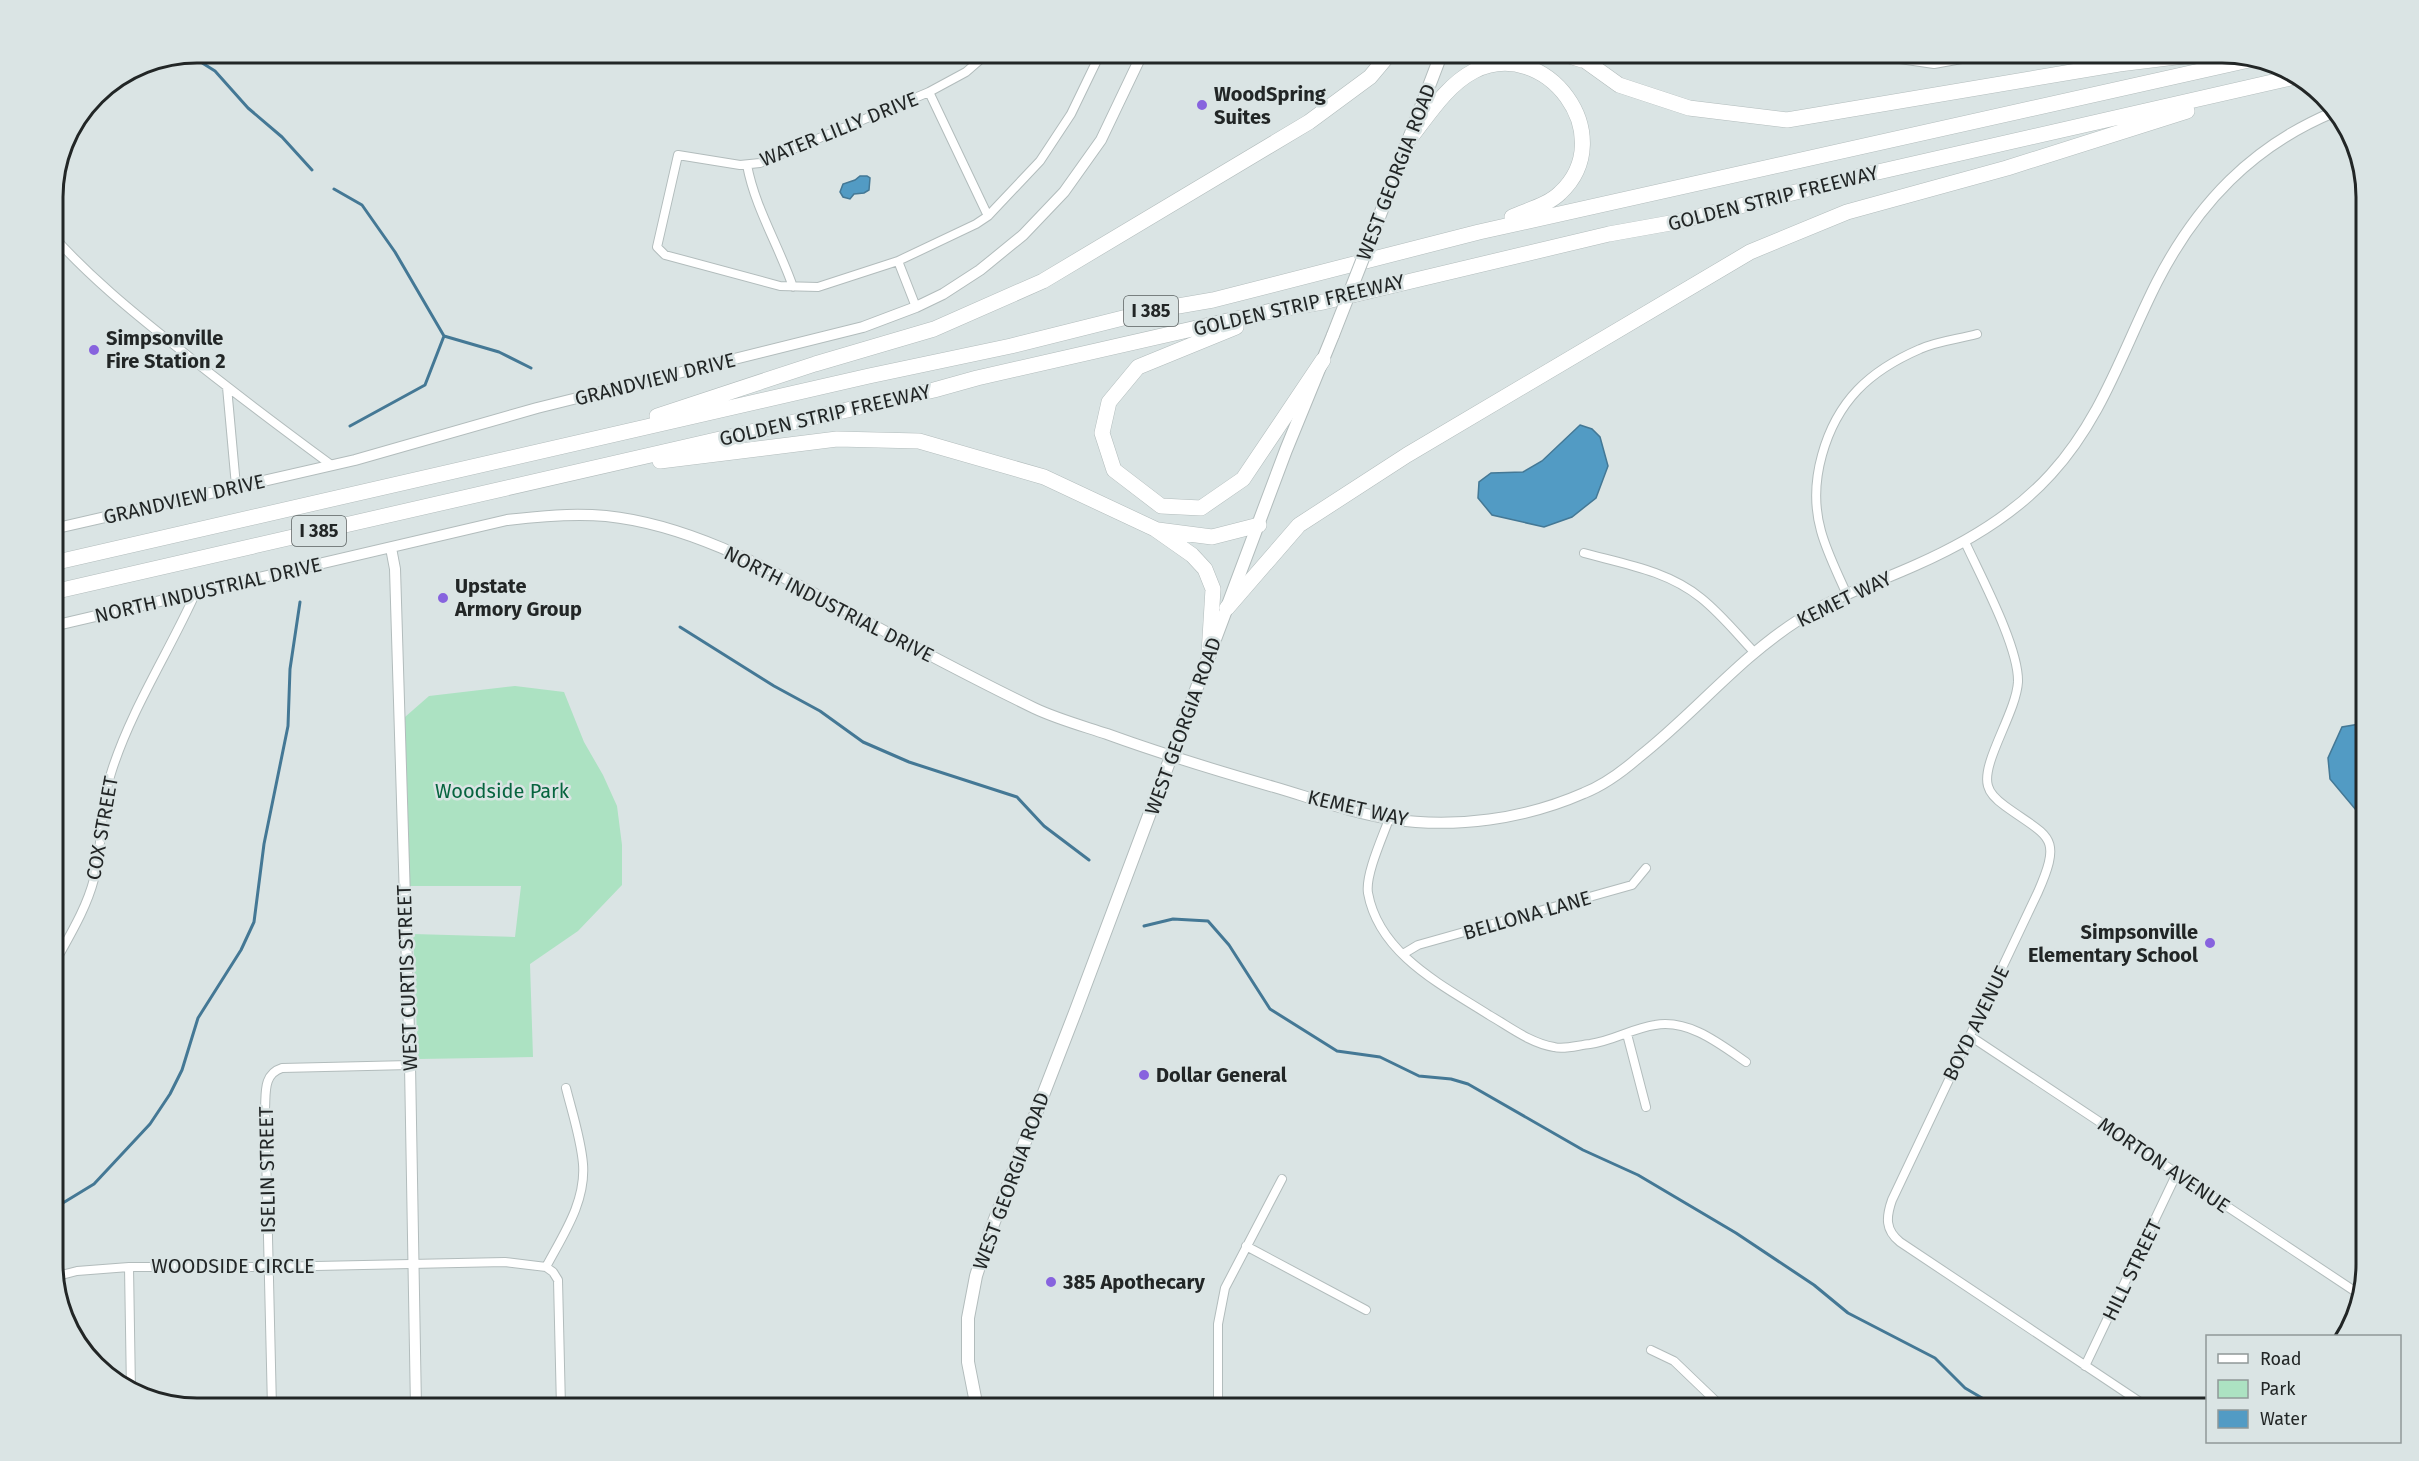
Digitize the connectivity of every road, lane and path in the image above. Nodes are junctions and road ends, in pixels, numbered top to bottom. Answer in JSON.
{"nodes":[{"id":1,"x":976,"y":63,"type":"edge"},
{"id":2,"x":1096,"y":63,"type":"edge"},
{"id":3,"x":1138,"y":63,"type":"edge"},
{"id":4,"x":1381,"y":63,"type":"edge"},
{"id":5,"x":1438,"y":63,"type":"edge"},
{"id":6,"x":1588,"y":63,"type":"edge"},
{"id":7,"x":2127,"y":63,"type":"edge"},
{"id":8,"x":2233,"y":64,"type":"edge"},
{"id":9,"x":2285,"y":79,"type":"edge"},
{"id":10,"x":2287,"y":80,"type":"edge"},
{"id":11,"x":929,"y":92,"type":"junction"},
{"id":12,"x":2328,"y":115,"type":"edge"},
{"id":13,"x":1411,"y":137,"type":"junction"},
{"id":14,"x":747,"y":165,"type":"junction"},
{"id":15,"x":988,"y":216,"type":"junction"},
{"id":16,"x":1479,"y":232,"type":"junction"},
{"id":17,"x":63,"y":246,"type":"edge"},
{"id":18,"x":898,"y":261,"type":"junction"},
{"id":19,"x":793,"y":287,"type":"junction"},
{"id":20,"x":916,"y":307,"type":"junction"},
{"id":21,"x":1280,"y":309,"type":"junction"},
{"id":22,"x":1977,"y":334,"type":"dead end"},
{"id":23,"x":1323,"y":360,"type":"junction"},
{"id":24,"x":227,"y":387,"type":"junction"},
{"id":25,"x":572,"y":444,"type":"junction"},
{"id":26,"x":330,"y":464,"type":"junction"},
{"id":27,"x":586,"y":470,"type":"junction"},
{"id":28,"x":236,"y":486,"type":"junction"},
{"id":29,"x":1259,"y":525,"type":"junction"},
{"id":30,"x":63,"y":527,"type":"edge"},
{"id":31,"x":1155,"y":529,"type":"junction"},
{"id":32,"x":1965,"y":542,"type":"junction"},
{"id":33,"x":391,"y":548,"type":"junction"},
{"id":34,"x":1584,"y":553,"type":"dead end"},
{"id":35,"x":63,"y":561,"type":"edge"},
{"id":36,"x":63,"y":590,"type":"edge"},
{"id":37,"x":196,"y":592,"type":"junction"},
{"id":38,"x":1847,"y":595,"type":"junction"},
{"id":39,"x":1227,"y":608,"type":"junction"},
{"id":40,"x":63,"y":624,"type":"edge"},
{"id":41,"x":1754,"y":652,"type":"junction"},
{"id":42,"x":1209,"y":654,"type":"junction"},
{"id":43,"x":1171,"y":757,"type":"junction"},
{"id":44,"x":1389,"y":819,"type":"junction"},
{"id":45,"x":1646,"y":868,"type":"dead end"},
{"id":46,"x":63,"y":947,"type":"edge"},
{"id":47,"x":1403,"y":954,"type":"junction"},
{"id":48,"x":1627,"y":1034,"type":"junction"},
{"id":49,"x":1970,"y":1036,"type":"junction"},
{"id":50,"x":1746,"y":1062,"type":"dead end"},
{"id":51,"x":410,"y":1065,"type":"junction"},
{"id":52,"x":566,"y":1088,"type":"dead end"},
{"id":53,"x":1646,"y":1107,"type":"dead end"},
{"id":54,"x":2177,"y":1173,"type":"junction"},
{"id":55,"x":1282,"y":1179,"type":"dead end"},
{"id":56,"x":1246,"y":1246,"type":"junction"},
{"id":57,"x":413,"y":1265,"type":"junction"},
{"id":58,"x":129,"y":1267,"type":"junction"},
{"id":59,"x":269,"y":1267,"type":"junction"},
{"id":60,"x":546,"y":1267,"type":"junction"},
{"id":61,"x":63,"y":1274,"type":"edge"},
{"id":62,"x":2353,"y":1290,"type":"edge"},
{"id":63,"x":1366,"y":1310,"type":"dead end"},
{"id":64,"x":1651,"y":1350,"type":"dead end"},
{"id":65,"x":2085,"y":1366,"type":"junction"},
{"id":66,"x":131,"y":1380,"type":"edge"},
{"id":67,"x":272,"y":1398,"type":"edge"},
{"id":68,"x":416,"y":1398,"type":"edge"},
{"id":69,"x":561,"y":1398,"type":"edge"},
{"id":70,"x":974,"y":1398,"type":"edge"},
{"id":71,"x":1218,"y":1398,"type":"edge"},
{"id":72,"x":1713,"y":1398,"type":"edge"},
{"id":73,"x":2134,"y":1398,"type":"edge"}],
"edges":[{"from":1,"to":11,"type":"street","name":"WATER LILLY DRIVE"},
{"from":2,"to":15,"type":"street","name":"WATER LILLY DRIVE"},
{"from":3,"to":20,"type":"street","name":"GRANDVIEW DRIVE"},
{"from":4,"to":25,"type":"highway"},
{"from":5,"to":13,"type":"main road","name":"WEST GEORGIA ROAD"},
{"from":6,"to":7,"type":"highway"},
{"from":8,"to":16,"type":"highway","name":"GOLDEN STRIP FREEWAY","number":"I 385"},
{"from":9,"to":21,"type":"highway","name":"GOLDEN STRIP FREEWAY","number":"I 385"},
{"from":10,"to":39,"type":"highway"},
{"from":11,"to":14,"type":"street","name":"WATER LILLY DRIVE"},
{"from":11,"to":15,"type":"street"},
{"from":12,"to":32,"type":"street","name":"KEMET WAY"},
{"from":13,"to":16,"type":"highway"},
{"from":13,"to":23,"type":"main road","name":"WEST GEORGIA ROAD","bridge":true},
{"from":14,"to":19,"type":"street"},
{"from":14,"to":19,"type":"street","name":"WATER LILLY DRIVE"},
{"from":15,"to":18,"type":"street","name":"WATER LILLY DRIVE"},
{"from":16,"to":25,"type":"highway","name":"GOLDEN STRIP FREEWAY","number":"I 385"},
{"from":17,"to":24,"type":"street"},
{"from":18,"to":19,"type":"street","name":"WATER LILLY DRIVE"},
{"from":18,"to":20,"type":"street"},
{"from":20,"to":26,"type":"street","name":"GRANDVIEW DRIVE"},
{"from":21,"to":23,"type":"highway"},
{"from":21,"to":27,"type":"highway","name":"GOLDEN STRIP FREEWAY","number":"I 385"},
{"from":22,"to":38,"type":"street"},
{"from":23,"to":29,"type":"main road","name":"WEST GEORGIA ROAD"},
{"from":24,"to":26,"type":"street"},
{"from":24,"to":28,"type":"street"},
{"from":25,"to":35,"type":"highway","name":"GOLDEN STRIP FREEWAY","number":"I 385"},
{"from":26,"to":28,"type":"street","name":"GRANDVIEW DRIVE"},
{"from":27,"to":31,"type":"highway"},
{"from":27,"to":36,"type":"highway","name":"GOLDEN STRIP FREEWAY","number":"I 385"},
{"from":28,"to":30,"type":"street","name":"GRANDVIEW DRIVE"},
{"from":29,"to":31,"type":"highway"},
{"from":29,"to":39,"type":"main road","name":"WEST GEORGIA ROAD"},
{"from":31,"to":42,"type":"highway"},
{"from":32,"to":38,"type":"street","name":"KEMET WAY"},
{"from":32,"to":49,"type":"street","name":"BOYD AVENUE"},
{"from":33,"to":37,"type":"street","name":"NORTH INDUSTRIAL DRIVE"},
{"from":33,"to":43,"type":"street","name":"NORTH INDUSTRIAL DRIVE"},
{"from":33,"to":51,"type":"street","name":"WEST CURTIS STREET"},
{"from":34,"to":41,"type":"street"},
{"from":37,"to":40,"type":"street","name":"NORTH INDUSTRIAL DRIVE"},
{"from":37,"to":46,"type":"street","name":"COX STREET"},
{"from":38,"to":41,"type":"street","name":"KEMET WAY"},
{"from":39,"to":42,"type":"main road","name":"WEST GEORGIA ROAD"},
{"from":41,"to":44,"type":"street","name":"KEMET WAY"},
{"from":42,"to":43,"type":"main road","name":"WEST GEORGIA ROAD"},
{"from":43,"to":44,"type":"street","name":"KEMET WAY"},
{"from":43,"to":70,"type":"main road","name":"WEST GEORGIA ROAD"},
{"from":44,"to":47,"type":"street"},
{"from":45,"to":47,"type":"street","name":"BELLONA LANE"},
{"from":47,"to":48,"type":"street"},
{"from":48,"to":50,"type":"street"},
{"from":48,"to":53,"type":"street"},
{"from":49,"to":54,"type":"street","name":"MORTON AVENUE"},
{"from":49,"to":65,"type":"street","name":"BOYD AVENUE"},
{"from":51,"to":57,"type":"street","name":"WEST CURTIS STREET"},
{"from":51,"to":59,"type":"street","name":"ISELIN STREET"},
{"from":52,"to":60,"type":"street"},
{"from":54,"to":62,"type":"street","name":"MORTON AVENUE"},
{"from":54,"to":65,"type":"street","name":"HILL STREET"},
{"from":55,"to":56,"type":"street"},
{"from":56,"to":63,"type":"street"},
{"from":56,"to":71,"type":"street"},
{"from":57,"to":59,"type":"street","name":"WOODSIDE CIRCLE"},
{"from":57,"to":60,"type":"street","name":"WOODSIDE CIRCLE"},
{"from":57,"to":68,"type":"street","name":"WEST CURTIS STREET"},
{"from":58,"to":59,"type":"street","name":"WOODSIDE CIRCLE"},
{"from":58,"to":61,"type":"street","name":"WOODSIDE CIRCLE"},
{"from":58,"to":66,"type":"street"},
{"from":59,"to":67,"type":"street","name":"ISELIN STREET"},
{"from":60,"to":69,"type":"street"},
{"from":64,"to":72,"type":"street"},
{"from":65,"to":73,"type":"street","name":"BOYD AVENUE"}]}
